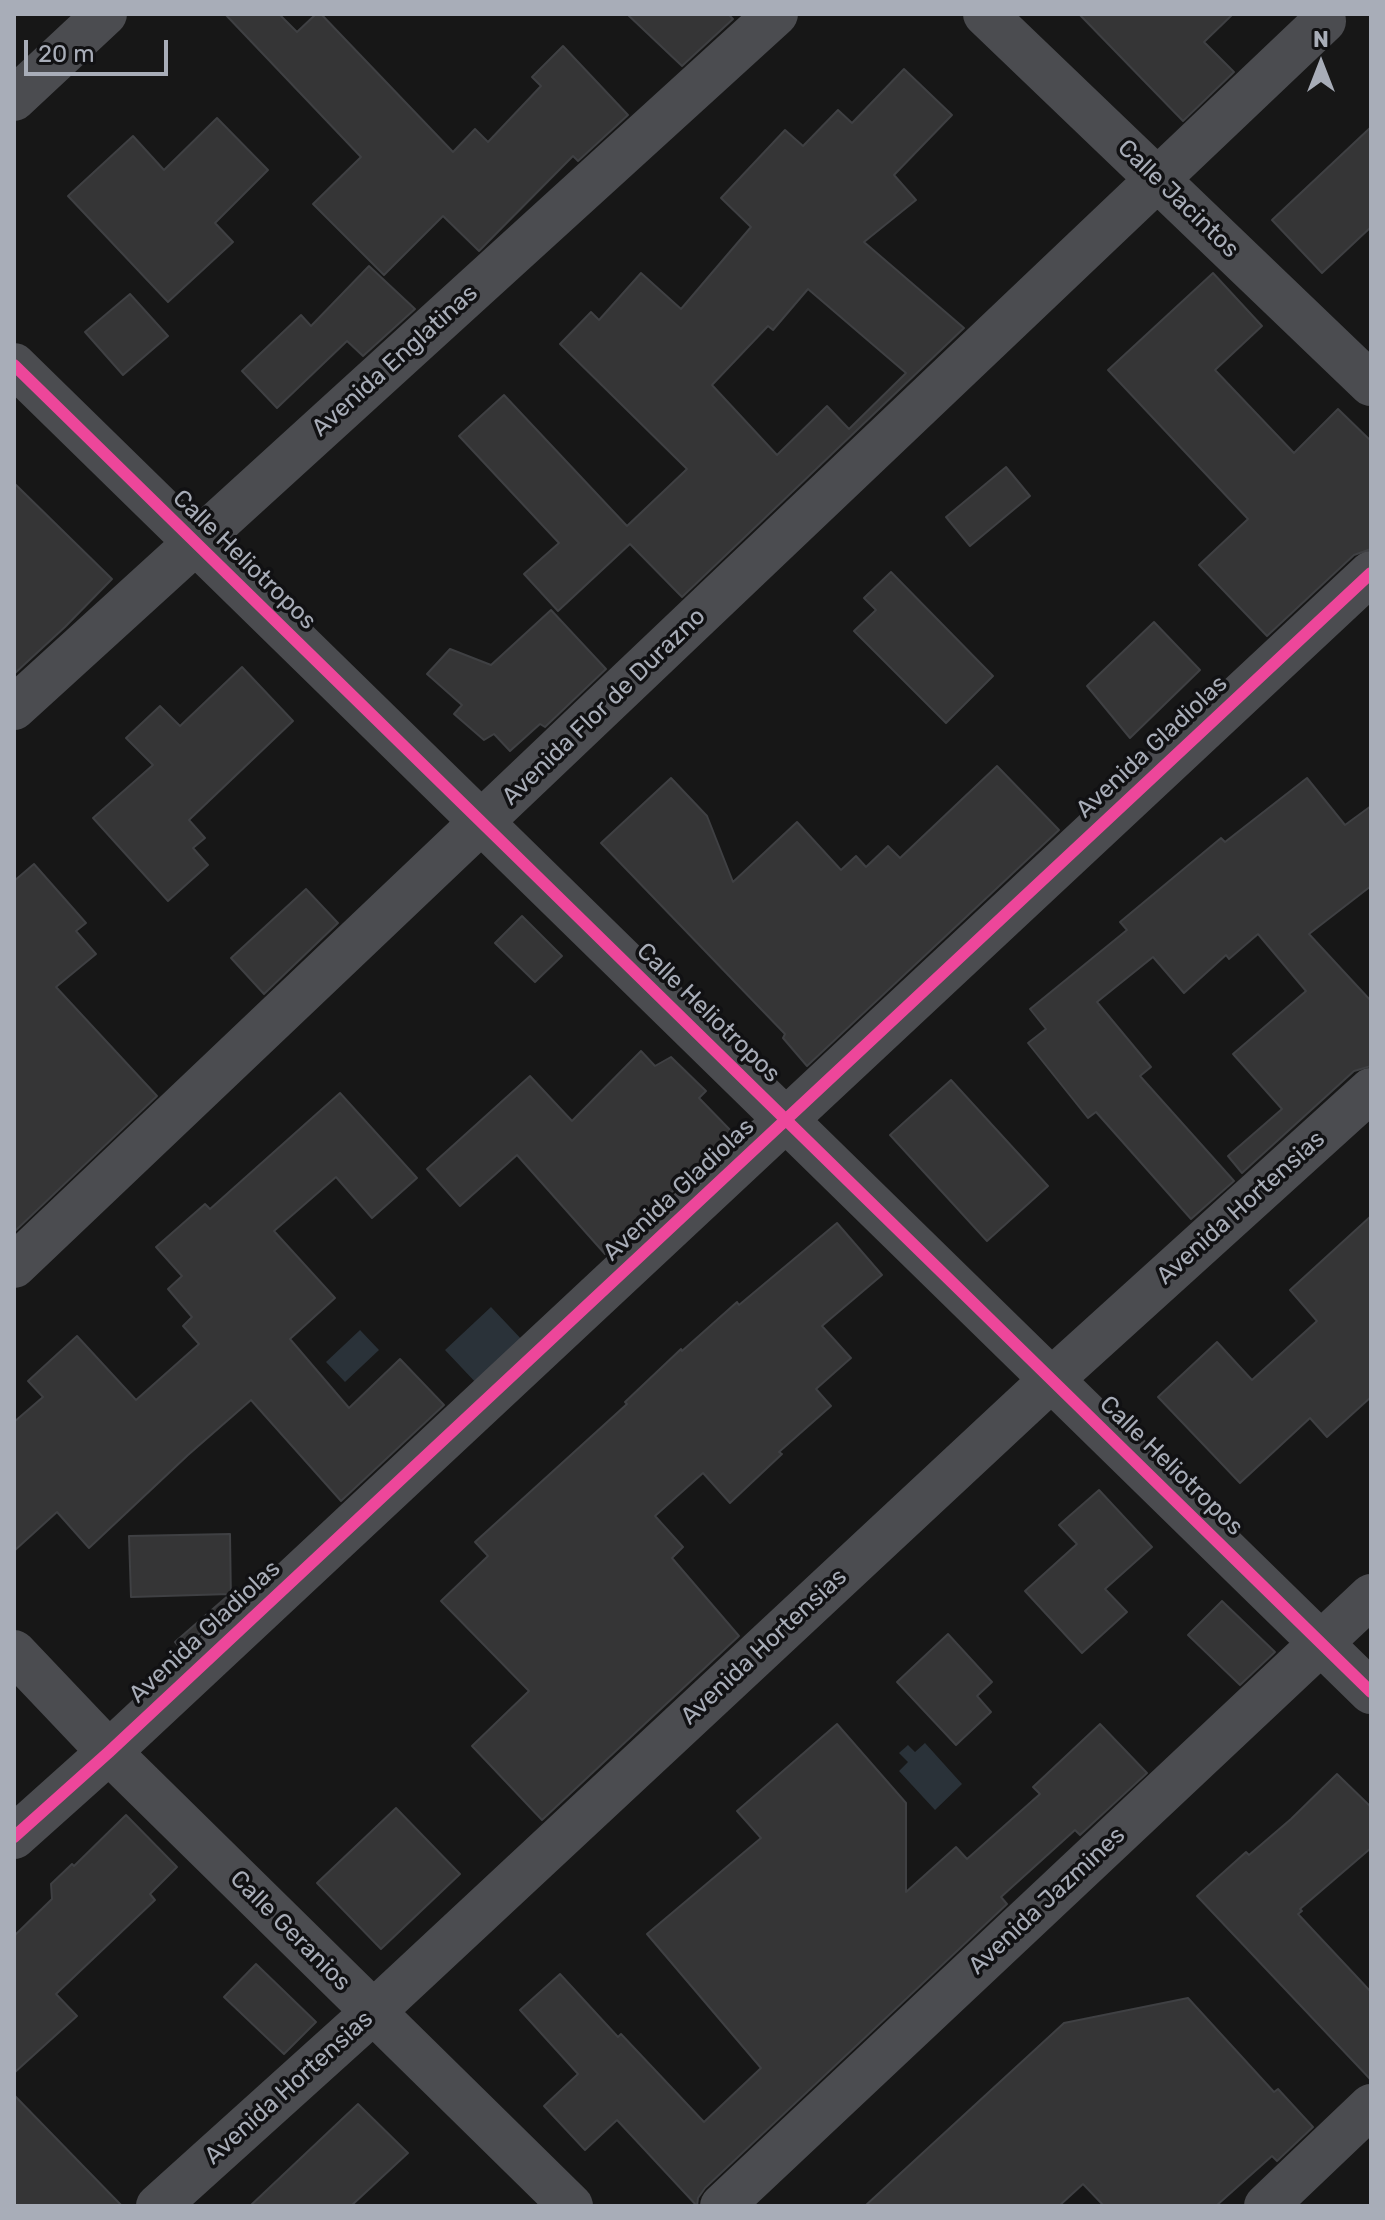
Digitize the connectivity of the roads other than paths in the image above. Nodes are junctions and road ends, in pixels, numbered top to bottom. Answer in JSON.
{"nodes":[{"id":1,"x":105,"y":14,"type":"edge"},
{"id":2,"x":776,"y":14,"type":"edge"},
{"id":3,"x":985,"y":14,"type":"edge"},
{"id":4,"x":1324,"y":21,"type":"dead end"},
{"id":5,"x":14,"y":99,"type":"edge"},
{"id":6,"x":1158,"y":180,"type":"junction"},
{"id":7,"x":14,"y":365,"type":"edge"},
{"id":8,"x":1371,"y":384,"type":"edge"},
{"id":9,"x":195,"y":542,"type":"junction"},
{"id":10,"x":1371,"y":573,"type":"edge"},
{"id":11,"x":14,"y":708,"type":"edge"},
{"id":12,"x":482,"y":822,"type":"junction"},
{"id":13,"x":1371,"y":1090,"type":"edge"},
{"id":14,"x":786,"y":1120,"type":"junction"},
{"id":15,"x":14,"y":1266,"type":"edge"},
{"id":16,"x":1051,"y":1380,"type":"junction"},
{"id":17,"x":1371,"y":1596,"type":"edge"},
{"id":18,"x":1321,"y":1643,"type":"junction"},
{"id":19,"x":14,"y":1652,"type":"edge"},
{"id":20,"x":1371,"y":1692,"type":"edge"},
{"id":21,"x":109,"y":1752,"type":"junction"},
{"id":22,"x":14,"y":1837,"type":"edge"},
{"id":23,"x":372,"y":2013,"type":"junction"},
{"id":24,"x":1371,"y":2106,"type":"edge"},
{"id":25,"x":158,"y":2206,"type":"edge"},
{"id":26,"x":571,"y":2206,"type":"edge"},
{"id":27,"x":722,"y":2206,"type":"edge"},
{"id":28,"x":1266,"y":2206,"type":"edge"}],
"edges":[{"from":1,"to":5,"type":"street"},
{"from":2,"to":9,"type":"street","name":"Avenida Englatinas"},
{"from":3,"to":6,"type":"street","name":"Calle Jacintos"},
{"from":4,"to":6,"type":"street","name":"Avenida Flor de Durazno"},
{"from":6,"to":8,"type":"street","name":"Calle Jacintos"},
{"from":6,"to":12,"type":"street","name":"Avenida Flor de Durazno"},
{"from":7,"to":9,"type":"street","name":"Calle Heliotropos"},
{"from":9,"to":11,"type":"street","name":"Avenida Englatinas"},
{"from":9,"to":12,"type":"street","name":"Calle Heliotropos"},
{"from":10,"to":14,"type":"street","name":"Avenida Gladiolas"},
{"from":12,"to":14,"type":"street","name":"Calle Heliotropos"},
{"from":12,"to":15,"type":"street","name":"Avenida Flor de Durazno"},
{"from":13,"to":16,"type":"street","name":"Avenida Hortensias"},
{"from":14,"to":16,"type":"street","name":"Calle Heliotropos"},
{"from":14,"to":21,"type":"street","name":"Avenida Gladiolas"},
{"from":16,"to":18,"type":"street","name":"Calle Heliotropos"},
{"from":16,"to":23,"type":"street","name":"Avenida Hortensias"},
{"from":17,"to":18,"type":"street","name":"Avenida Jazmines"},
{"from":18,"to":20,"type":"street","name":"Calle Heliotropos"},
{"from":18,"to":27,"type":"street","name":"Avenida Jazmines"},
{"from":19,"to":21,"type":"street","name":"Calle Geranios"},
{"from":21,"to":22,"type":"street","name":"Avenida Gladiolas"},
{"from":21,"to":23,"type":"street","name":"Calle Geranios"},
{"from":23,"to":25,"type":"street","name":"Avenida Hortensias"},
{"from":23,"to":26,"type":"street","name":"Calle Geranios"},
{"from":24,"to":28,"type":"street"}]}
